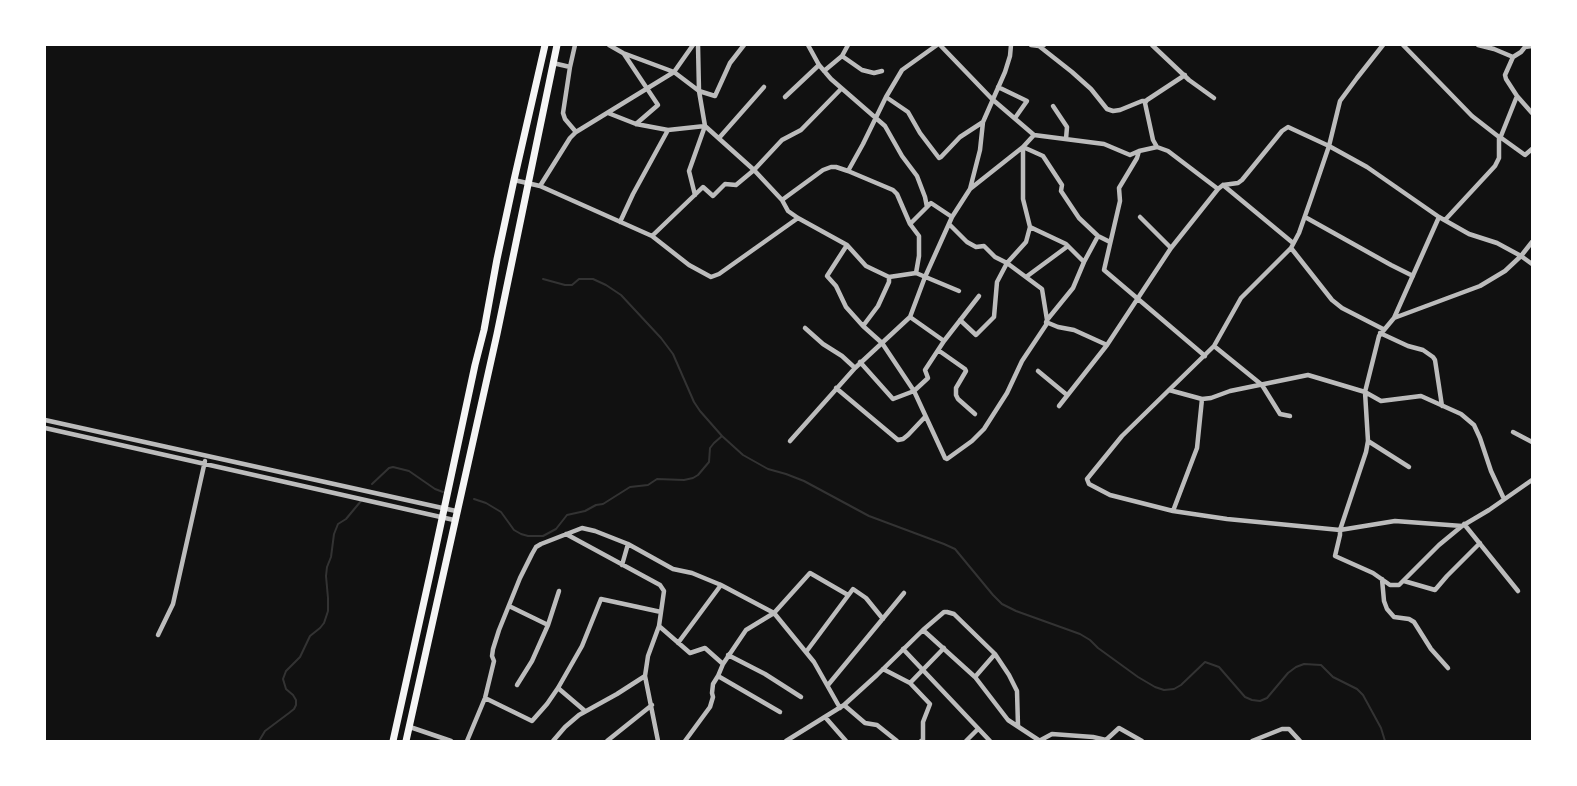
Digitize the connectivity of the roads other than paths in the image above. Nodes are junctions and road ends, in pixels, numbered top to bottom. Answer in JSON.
{"nodes":[{"id":1,"x":545,"y":45,"type":"edge"},
{"id":2,"x":557,"y":45,"type":"edge"},
{"id":3,"x":575,"y":45,"type":"edge"},
{"id":4,"x":609,"y":45,"type":"edge"},
{"id":5,"x":693,"y":45,"type":"edge"},
{"id":6,"x":698,"y":45,"type":"edge"},
{"id":7,"x":744,"y":45,"type":"edge"},
{"id":8,"x":808,"y":45,"type":"edge"},
{"id":9,"x":848,"y":45,"type":"edge"},
{"id":10,"x":938,"y":45,"type":"edge"},
{"id":11,"x":1011,"y":45,"type":"edge"},
{"id":12,"x":1030,"y":45,"type":"edge"},
{"id":13,"x":1152,"y":45,"type":"edge"},
{"id":14,"x":1383,"y":45,"type":"edge"},
{"id":15,"x":1403,"y":45,"type":"edge"},
{"id":16,"x":1479,"y":45,"type":"edge"},
{"id":17,"x":1042,"y":46,"type":"edge"},
{"id":18,"x":1524,"y":46,"type":"edge"},
{"id":19,"x":1532,"y":46,"type":"edge"},
{"id":20,"x":623,"y":53,"type":"junction"},
{"id":21,"x":842,"y":56,"type":"junction"},
{"id":22,"x":1513,"y":57,"type":"junction"},
{"id":23,"x":553,"y":63,"type":"junction"},
{"id":24,"x":819,"y":65,"type":"junction"},
{"id":25,"x":570,"y":67,"type":"junction"},
{"id":26,"x":824,"y":71,"type":"junction"},
{"id":27,"x":882,"y":71,"type":"dead end"},
{"id":28,"x":674,"y":72,"type":"junction"},
{"id":29,"x":1185,"y":75,"type":"junction"},
{"id":30,"x":647,"y":87,"type":"junction"},
{"id":31,"x":764,"y":87,"type":"dead end"},
{"id":32,"x":998,"y":87,"type":"junction"},
{"id":33,"x":841,"y":89,"type":"junction"},
{"id":34,"x":699,"y":91,"type":"junction"},
{"id":35,"x":1517,"y":96,"type":"junction"},
{"id":36,"x":785,"y":97,"type":"dead end"},
{"id":37,"x":886,"y":97,"type":"junction"},
{"id":38,"x":1214,"y":98,"type":"dead end"},
{"id":39,"x":992,"y":99,"type":"junction"},
{"id":40,"x":1146,"y":101,"type":"junction"},
{"id":41,"x":1053,"y":106,"type":"dead end"},
{"id":42,"x":608,"y":113,"type":"junction"},
{"id":43,"x":1532,"y":113,"type":"edge"},
{"id":44,"x":875,"y":118,"type":"junction"},
{"id":45,"x":1015,"y":118,"type":"junction"},
{"id":46,"x":983,"y":122,"type":"junction"},
{"id":47,"x":636,"y":124,"type":"junction"},
{"id":48,"x":705,"y":126,"type":"junction"},
{"id":49,"x":668,"y":130,"type":"junction"},
{"id":50,"x":576,"y":132,"type":"junction"},
{"id":51,"x":1034,"y":135,"type":"junction"},
{"id":52,"x":1500,"y":137,"type":"junction"},
{"id":53,"x":719,"y":138,"type":"junction"},
{"id":54,"x":1066,"y":139,"type":"junction"},
{"id":55,"x":1329,"y":146,"type":"junction"},
{"id":56,"x":1023,"y":147,"type":"junction"},
{"id":57,"x":1157,"y":147,"type":"junction"},
{"id":58,"x":1532,"y":149,"type":"edge"},
{"id":59,"x":1139,"y":151,"type":"junction"},
{"id":60,"x":754,"y":170,"type":"junction"},
{"id":61,"x":848,"y":171,"type":"junction"},
{"id":62,"x":514,"y":180,"type":"junction"},
{"id":63,"x":528,"y":184,"type":"junction"},
{"id":64,"x":1223,"y":185,"type":"junction"},
{"id":65,"x":540,"y":186,"type":"junction"},
{"id":66,"x":970,"y":189,"type":"junction"},
{"id":67,"x":1218,"y":189,"type":"junction"},
{"id":68,"x":695,"y":195,"type":"junction"},
{"id":69,"x":782,"y":200,"type":"junction"},
{"id":70,"x":927,"y":207,"type":"junction"},
{"id":71,"x":952,"y":217,"type":"junction"},
{"id":72,"x":1305,"y":217,"type":"junction"},
{"id":73,"x":1439,"y":217,"type":"junction"},
{"id":74,"x":798,"y":218,"type":"junction"},
{"id":75,"x":1140,"y":218,"type":"dead end"},
{"id":76,"x":1445,"y":220,"type":"junction"},
{"id":77,"x":620,"y":222,"type":"junction"},
{"id":78,"x":910,"y":224,"type":"junction"},
{"id":79,"x":950,"y":225,"type":"junction"},
{"id":80,"x":1030,"y":227,"type":"junction"},
{"id":81,"x":651,"y":236,"type":"junction"},
{"id":82,"x":1098,"y":236,"type":"junction"},
{"id":83,"x":1110,"y":242,"type":"junction"},
{"id":84,"x":1532,"y":242,"type":"edge"},
{"id":85,"x":847,"y":245,"type":"junction"},
{"id":86,"x":1292,"y":245,"type":"junction"},
{"id":87,"x":1068,"y":246,"type":"junction"},
{"id":88,"x":1171,"y":248,"type":"junction"},
{"id":89,"x":1521,"y":256,"type":"junction"},
{"id":90,"x":1084,"y":262,"type":"junction"},
{"id":91,"x":1007,"y":263,"type":"junction"},
{"id":92,"x":1532,"y":264,"type":"edge"},
{"id":93,"x":916,"y":273,"type":"junction"},
{"id":94,"x":1413,"y":276,"type":"junction"},
{"id":95,"x":889,"y":277,"type":"junction"},
{"id":96,"x":925,"y":277,"type":"junction"},
{"id":97,"x":1026,"y":277,"type":"junction"},
{"id":98,"x":959,"y":291,"type":"dead end"},
{"id":99,"x":979,"y":296,"type":"dead end"},
{"id":100,"x":1137,"y":299,"type":"junction"},
{"id":101,"x":910,"y":317,"type":"junction"},
{"id":102,"x":1394,"y":318,"type":"junction"},
{"id":103,"x":960,"y":320,"type":"junction"},
{"id":104,"x":1046,"y":321,"type":"junction"},
{"id":105,"x":863,"y":326,"type":"junction"},
{"id":106,"x":805,"y":328,"type":"dead end"},
{"id":107,"x":1382,"y":331,"type":"junction"},
{"id":108,"x":944,"y":341,"type":"junction"},
{"id":109,"x":882,"y":343,"type":"junction"},
{"id":110,"x":1107,"y":345,"type":"junction"},
{"id":111,"x":1214,"y":346,"type":"junction"},
{"id":112,"x":938,"y":351,"type":"junction"},
{"id":113,"x":1204,"y":356,"type":"junction"},
{"id":114,"x":860,"y":362,"type":"junction"},
{"id":115,"x":855,"y":368,"type":"junction"},
{"id":116,"x":1038,"y":371,"type":"dead end"},
{"id":117,"x":1262,"y":385,"type":"junction"},
{"id":118,"x":836,"y":388,"type":"junction"},
{"id":119,"x":1169,"y":390,"type":"junction"},
{"id":120,"x":914,"y":391,"type":"junction"},
{"id":121,"x":1365,"y":392,"type":"junction"},
{"id":122,"x":1068,"y":395,"type":"junction"},
{"id":123,"x":1203,"y":399,"type":"junction"},
{"id":124,"x":1059,"y":406,"type":"dead end"},
{"id":125,"x":1442,"y":406,"type":"junction"},
{"id":126,"x":975,"y":414,"type":"dead end"},
{"id":127,"x":1290,"y":416,"type":"dead end"},
{"id":128,"x":925,"y":417,"type":"junction"},
{"id":129,"x":45,"y":420,"type":"edge"},
{"id":130,"x":45,"y":428,"type":"edge"},
{"id":131,"x":1513,"y":432,"type":"dead end"},
{"id":132,"x":790,"y":441,"type":"dead end"},
{"id":133,"x":1368,"y":441,"type":"junction"},
{"id":134,"x":1532,"y":442,"type":"edge"},
{"id":135,"x":205,"y":456,"type":"junction"},
{"id":136,"x":204,"y":464,"type":"junction"},
{"id":137,"x":1409,"y":467,"type":"dead end"},
{"id":138,"x":1532,"y":480,"type":"edge"},
{"id":139,"x":1504,"y":499,"type":"junction"},
{"id":140,"x":456,"y":511,"type":"junction"},
{"id":141,"x":1173,"y":511,"type":"junction"},
{"id":142,"x":443,"y":513,"type":"junction"},
{"id":143,"x":454,"y":520,"type":"junction"},
{"id":144,"x":1463,"y":525,"type":"junction"},
{"id":145,"x":1340,"y":530,"type":"junction"},
{"id":146,"x":566,"y":534,"type":"junction"},
{"id":147,"x":1480,"y":543,"type":"junction"},
{"id":148,"x":628,"y":544,"type":"junction"},
{"id":149,"x":622,"y":565,"type":"junction"},
{"id":150,"x":1382,"y":579,"type":"junction"},
{"id":151,"x":1404,"y":580,"type":"junction"},
{"id":152,"x":721,"y":585,"type":"junction"},
{"id":153,"x":559,"y":591,"type":"dead end"},
{"id":154,"x":1518,"y":591,"type":"dead end"},
{"id":155,"x":904,"y":593,"type":"dead end"},
{"id":156,"x":848,"y":595,"type":"junction"},
{"id":157,"x":509,"y":606,"type":"junction"},
{"id":158,"x":662,"y":612,"type":"junction"},
{"id":159,"x":774,"y":613,"type":"junction"},
{"id":160,"x":884,"y":618,"type":"junction"},
{"id":161,"x":548,"y":625,"type":"junction"},
{"id":162,"x":659,"y":626,"type":"junction"},
{"id":163,"x":923,"y":630,"type":"junction"},
{"id":164,"x":158,"y":635,"type":"dead end"},
{"id":165,"x":678,"y":643,"type":"junction"},
{"id":166,"x":944,"y":648,"type":"junction"},
{"id":167,"x":903,"y":649,"type":"junction"},
{"id":168,"x":807,"y":652,"type":"junction"},
{"id":169,"x":995,"y":654,"type":"junction"},
{"id":170,"x":728,"y":655,"type":"junction"},
{"id":171,"x":723,"y":663,"type":"junction"},
{"id":172,"x":1448,"y":668,"type":"dead end"},
{"id":173,"x":883,"y":669,"type":"junction"},
{"id":174,"x":922,"y":669,"type":"junction"},
{"id":175,"x":645,"y":676,"type":"junction"},
{"id":176,"x":718,"y":676,"type":"junction"},
{"id":177,"x":975,"y":677,"type":"junction"},
{"id":178,"x":910,"y":683,"type":"junction"},
{"id":179,"x":517,"y":685,"type":"dead end"},
{"id":180,"x":828,"y":685,"type":"junction"},
{"id":181,"x":558,"y":688,"type":"junction"},
{"id":182,"x":801,"y":697,"type":"dead end"},
{"id":183,"x":485,"y":698,"type":"junction"},
{"id":184,"x":652,"y":705,"type":"junction"},
{"id":185,"x":842,"y":706,"type":"junction"},
{"id":186,"x":585,"y":711,"type":"junction"},
{"id":187,"x":780,"y":712,"type":"dead end"},
{"id":188,"x":825,"y":717,"type":"junction"},
{"id":189,"x":1018,"y":726,"type":"junction"},
{"id":190,"x":410,"y":727,"type":"junction"},
{"id":191,"x":978,"y":729,"type":"junction"},
{"id":192,"x":797,"y":736,"type":"junction"},
{"id":193,"x":1043,"y":740,"type":"edge"},
{"id":194,"x":393,"y":741,"type":"edge"},
{"id":195,"x":406,"y":741,"type":"edge"},
{"id":196,"x":450,"y":741,"type":"edge"},
{"id":197,"x":467,"y":741,"type":"edge"},
{"id":198,"x":553,"y":741,"type":"edge"},
{"id":199,"x":607,"y":741,"type":"edge"},
{"id":200,"x":658,"y":741,"type":"edge"},
{"id":201,"x":686,"y":741,"type":"edge"},
{"id":202,"x":786,"y":741,"type":"edge"},
{"id":203,"x":803,"y":741,"type":"edge"},
{"id":204,"x":846,"y":741,"type":"edge"},
{"id":205,"x":897,"y":741,"type":"edge"},
{"id":206,"x":923,"y":741,"type":"edge"},
{"id":207,"x":966,"y":741,"type":"edge"},
{"id":208,"x":990,"y":741,"type":"edge"},
{"id":209,"x":1106,"y":741,"type":"edge"},
{"id":210,"x":1142,"y":741,"type":"edge"},
{"id":211,"x":1252,"y":741,"type":"edge"},
{"id":212,"x":1300,"y":741,"type":"edge"}],
"edges":[{"from":1,"to":62,"type":"main road"},
{"from":2,"to":23,"type":"main road"},
{"from":3,"to":25,"type":"street"},
{"from":4,"to":20,"type":"street"},
{"from":5,"to":28,"type":"street"},
{"from":6,"to":34,"type":"street"},
{"from":7,"to":34,"type":"street"},
{"from":8,"to":24,"type":"street"},
{"from":9,"to":21,"type":"street"},
{"from":10,"to":37,"type":"street"},
{"from":10,"to":39,"type":"street"},
{"from":11,"to":32,"type":"street"},
{"from":12,"to":17,"type":"street"},
{"from":13,"to":29,"type":"street"},
{"from":14,"to":55,"type":"street"},
{"from":15,"to":52,"type":"street"},
{"from":16,"to":22,"type":"street"},
{"from":17,"to":40,"type":"street"},
{"from":18,"to":19,"type":"street"},
{"from":18,"to":22,"type":"street"},
{"from":20,"to":28,"type":"street"},
{"from":20,"to":30,"type":"street"},
{"from":21,"to":26,"type":"street"},
{"from":21,"to":27,"type":"street"},
{"from":22,"to":35,"type":"street"},
{"from":23,"to":25,"type":"street"},
{"from":23,"to":63,"type":"main road"},
{"from":24,"to":26,"type":"street"},
{"from":24,"to":36,"type":"street"},
{"from":25,"to":50,"type":"street"},
{"from":26,"to":33,"type":"street"},
{"from":28,"to":30,"type":"street"},
{"from":28,"to":34,"type":"street"},
{"from":29,"to":38,"type":"street"},
{"from":29,"to":40,"type":"street"},
{"from":30,"to":42,"type":"street"},
{"from":30,"to":47,"type":"street"},
{"from":31,"to":53,"type":"street"},
{"from":32,"to":39,"type":"street"},
{"from":32,"to":45,"type":"street"},
{"from":33,"to":44,"type":"street"},
{"from":33,"to":60,"type":"street"},
{"from":34,"to":48,"type":"street"},
{"from":35,"to":43,"type":"street"},
{"from":35,"to":52,"type":"street"},
{"from":37,"to":44,"type":"street"},
{"from":37,"to":46,"type":"street"},
{"from":39,"to":45,"type":"street"},
{"from":39,"to":46,"type":"street"},
{"from":40,"to":57,"type":"street"},
{"from":41,"to":54,"type":"street"},
{"from":42,"to":47,"type":"street"},
{"from":42,"to":50,"type":"street"},
{"from":44,"to":61,"type":"street"},
{"from":44,"to":70,"type":"street"},
{"from":45,"to":51,"type":"street"},
{"from":46,"to":66,"type":"street"},
{"from":47,"to":49,"type":"street"},
{"from":48,"to":49,"type":"street"},
{"from":48,"to":53,"type":"street"},
{"from":48,"to":68,"type":"street"},
{"from":49,"to":77,"type":"street"},
{"from":50,"to":65,"type":"street"},
{"from":51,"to":54,"type":"street"},
{"from":51,"to":56,"type":"street"},
{"from":52,"to":58,"type":"street"},
{"from":52,"to":76,"type":"street"},
{"from":53,"to":60,"type":"street"},
{"from":54,"to":59,"type":"street"},
{"from":55,"to":64,"type":"street"},
{"from":55,"to":72,"type":"street"},
{"from":55,"to":73,"type":"street"},
{"from":56,"to":66,"type":"street"},
{"from":56,"to":80,"type":"street"},
{"from":56,"to":82,"type":"street"},
{"from":57,"to":59,"type":"street"},
{"from":57,"to":67,"type":"street"},
{"from":59,"to":83,"type":"street"},
{"from":60,"to":68,"type":"street"},
{"from":60,"to":69,"type":"street"},
{"from":61,"to":69,"type":"street"},
{"from":61,"to":78,"type":"street"},
{"from":62,"to":63,"type":"street"},
{"from":62,"to":142,"type":"main road"},
{"from":63,"to":65,"type":"street"},
{"from":63,"to":140,"type":"main road"},
{"from":64,"to":67,"type":"street"},
{"from":64,"to":86,"type":"street"},
{"from":65,"to":77,"type":"street"},
{"from":66,"to":71,"type":"street"},
{"from":67,"to":88,"type":"street"},
{"from":68,"to":81,"type":"street"},
{"from":69,"to":74,"type":"street"},
{"from":70,"to":71,"type":"street"},
{"from":70,"to":78,"type":"street"},
{"from":71,"to":79,"type":"street"},
{"from":72,"to":86,"type":"street"},
{"from":72,"to":94,"type":"street"},
{"from":73,"to":76,"type":"street"},
{"from":73,"to":94,"type":"street"},
{"from":74,"to":81,"type":"street"},
{"from":74,"to":85,"type":"street"},
{"from":75,"to":88,"type":"street"},
{"from":76,"to":89,"type":"street"},
{"from":77,"to":81,"type":"street"},
{"from":78,"to":93,"type":"street"},
{"from":79,"to":91,"type":"street"},
{"from":79,"to":96,"type":"street"},
{"from":80,"to":87,"type":"street"},
{"from":80,"to":91,"type":"street"},
{"from":82,"to":83,"type":"street"},
{"from":82,"to":90,"type":"street"},
{"from":83,"to":100,"type":"street"},
{"from":84,"to":89,"type":"street"},
{"from":85,"to":95,"type":"street"},
{"from":85,"to":105,"type":"street"},
{"from":86,"to":107,"type":"street"},
{"from":86,"to":111,"type":"street"},
{"from":87,"to":90,"type":"street"},
{"from":87,"to":97,"type":"street"},
{"from":88,"to":100,"type":"street"},
{"from":89,"to":92,"type":"street"},
{"from":89,"to":102,"type":"street"},
{"from":90,"to":104,"type":"street"},
{"from":91,"to":97,"type":"street"},
{"from":91,"to":103,"type":"street"},
{"from":93,"to":95,"type":"street"},
{"from":93,"to":96,"type":"street"},
{"from":94,"to":102,"type":"street"},
{"from":95,"to":105,"type":"street"},
{"from":96,"to":98,"type":"street"},
{"from":96,"to":101,"type":"street"},
{"from":97,"to":104,"type":"street"},
{"from":99,"to":103,"type":"street"},
{"from":100,"to":110,"type":"street"},
{"from":100,"to":113,"type":"street"},
{"from":101,"to":108,"type":"street"},
{"from":101,"to":109,"type":"street"},
{"from":102,"to":107,"type":"street"},
{"from":103,"to":108,"type":"street"},
{"from":104,"to":110,"type":"street"},
{"from":104,"to":128,"type":"street"},
{"from":105,"to":109,"type":"street"},
{"from":106,"to":115,"type":"street"},
{"from":107,"to":121,"type":"street"},
{"from":107,"to":125,"type":"street"},
{"from":108,"to":112,"type":"street"},
{"from":109,"to":114,"type":"street"},
{"from":109,"to":120,"type":"street"},
{"from":110,"to":122,"type":"street"},
{"from":111,"to":113,"type":"street"},
{"from":111,"to":117,"type":"street"},
{"from":112,"to":120,"type":"street"},
{"from":112,"to":126,"type":"street"},
{"from":113,"to":119,"type":"street"},
{"from":114,"to":115,"type":"street"},
{"from":114,"to":120,"type":"street"},
{"from":115,"to":118,"type":"street"},
{"from":116,"to":122,"type":"street"},
{"from":117,"to":121,"type":"street"},
{"from":117,"to":123,"type":"street"},
{"from":117,"to":127,"type":"street"},
{"from":118,"to":128,"type":"street"},
{"from":118,"to":132,"type":"street"},
{"from":119,"to":123,"type":"street"},
{"from":119,"to":141,"type":"street"},
{"from":120,"to":128,"type":"street"},
{"from":121,"to":125,"type":"street"},
{"from":121,"to":133,"type":"street"},
{"from":122,"to":124,"type":"street"},
{"from":123,"to":141,"type":"street"},
{"from":125,"to":139,"type":"street"},
{"from":129,"to":135,"type":"street"},
{"from":130,"to":136,"type":"street"},
{"from":131,"to":134,"type":"street"},
{"from":133,"to":137,"type":"street"},
{"from":133,"to":145,"type":"street"},
{"from":135,"to":136,"type":"street"},
{"from":135,"to":142,"type":"street"},
{"from":136,"to":142,"type":"street"},
{"from":136,"to":164,"type":"street"},
{"from":138,"to":139,"type":"street"},
{"from":139,"to":144,"type":"street"},
{"from":140,"to":142,"type":"street"},
{"from":140,"to":143,"type":"main road"},
{"from":141,"to":145,"type":"street"},
{"from":142,"to":143,"type":"street"},
{"from":142,"to":194,"type":"main road"},
{"from":143,"to":190,"type":"main road"},
{"from":144,"to":145,"type":"street"},
{"from":144,"to":147,"type":"street"},
{"from":144,"to":151,"type":"street"},
{"from":145,"to":150,"type":"street"},
{"from":146,"to":148,"type":"street"},
{"from":146,"to":149,"type":"street"},
{"from":146,"to":157,"type":"street"},
{"from":147,"to":151,"type":"street"},
{"from":147,"to":154,"type":"street"},
{"from":148,"to":149,"type":"street"},
{"from":148,"to":152,"type":"street"},
{"from":149,"to":158,"type":"street"},
{"from":150,"to":151,"type":"street"},
{"from":150,"to":172,"type":"street"},
{"from":152,"to":159,"type":"street"},
{"from":152,"to":165,"type":"street"},
{"from":153,"to":161,"type":"street"},
{"from":155,"to":160,"type":"street"},
{"from":156,"to":159,"type":"street"},
{"from":156,"to":160,"type":"street"},
{"from":156,"to":168,"type":"street"},
{"from":157,"to":161,"type":"street"},
{"from":157,"to":183,"type":"street"},
{"from":158,"to":162,"type":"street"},
{"from":158,"to":181,"type":"street"},
{"from":159,"to":168,"type":"street"},
{"from":159,"to":170,"type":"street"},
{"from":160,"to":180,"type":"street"},
{"from":161,"to":179,"type":"street"},
{"from":162,"to":165,"type":"street"},
{"from":162,"to":175,"type":"street"},
{"from":163,"to":166,"type":"street"},
{"from":163,"to":167,"type":"street"},
{"from":163,"to":169,"type":"street"},
{"from":165,"to":171,"type":"street"},
{"from":166,"to":174,"type":"street"},
{"from":166,"to":177,"type":"street"},
{"from":167,"to":173,"type":"street"},
{"from":167,"to":174,"type":"street"},
{"from":168,"to":180,"type":"street"},
{"from":169,"to":177,"type":"street"},
{"from":169,"to":189,"type":"street"},
{"from":170,"to":171,"type":"street"},
{"from":170,"to":182,"type":"street"},
{"from":171,"to":176,"type":"street"},
{"from":173,"to":178,"type":"street"},
{"from":173,"to":185,"type":"street"},
{"from":174,"to":178,"type":"street"},
{"from":174,"to":191,"type":"street"},
{"from":175,"to":184,"type":"street"},
{"from":175,"to":186,"type":"street"},
{"from":176,"to":187,"type":"street"},
{"from":176,"to":201,"type":"street"},
{"from":177,"to":189,"type":"street"},
{"from":178,"to":206,"type":"street"},
{"from":180,"to":185,"type":"street"},
{"from":181,"to":183,"type":"street"},
{"from":181,"to":186,"type":"street"},
{"from":183,"to":197,"type":"street"},
{"from":184,"to":199,"type":"street"},
{"from":184,"to":200,"type":"street"},
{"from":185,"to":188,"type":"street"},
{"from":185,"to":205,"type":"street"},
{"from":186,"to":198,"type":"street"},
{"from":188,"to":192,"type":"street"},
{"from":188,"to":204,"type":"street"},
{"from":189,"to":193,"type":"street"},
{"from":190,"to":195,"type":"main road"},
{"from":190,"to":196,"type":"street"},
{"from":191,"to":207,"type":"street"},
{"from":191,"to":208,"type":"street"},
{"from":192,"to":202,"type":"street"},
{"from":192,"to":203,"type":"street"},
{"from":193,"to":209,"type":"street"},
{"from":209,"to":210,"type":"street"},
{"from":211,"to":212,"type":"street"}]}
